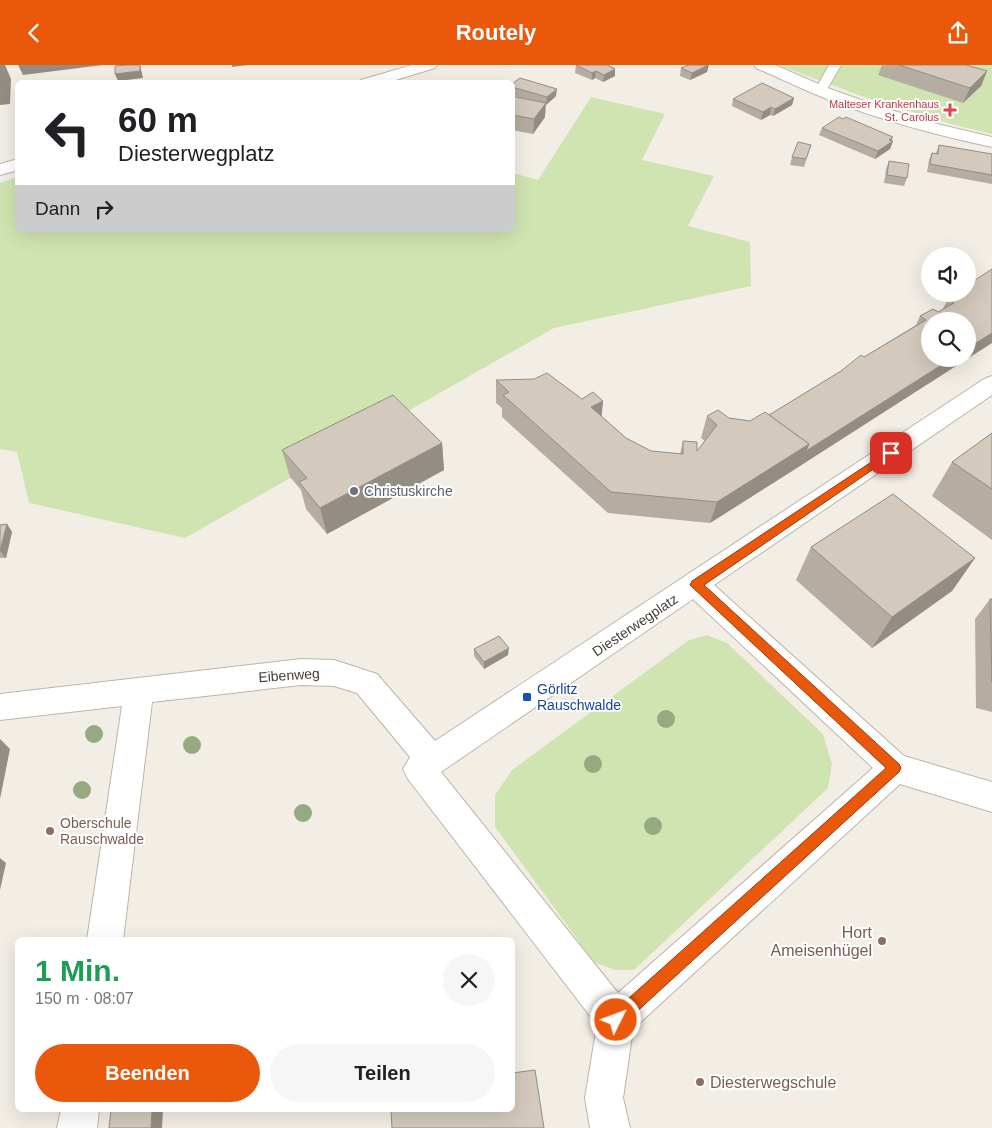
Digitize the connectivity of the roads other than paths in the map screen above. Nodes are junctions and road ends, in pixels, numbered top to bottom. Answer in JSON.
{"nodes":[{"id":1,"x":429,"y":65,"type":"edge"},
{"id":2,"x":762,"y":65,"type":"edge"},
{"id":3,"x":835,"y":65,"type":"edge"},
{"id":4,"x":377,"y":80,"type":"edge"},
{"id":5,"x":821,"y":90,"type":"junction"},
{"id":6,"x":992,"y":142,"type":"edge"},
{"id":7,"x":15,"y":165,"type":"edge"},
{"id":8,"x":0,"y":170,"type":"edge"},
{"id":9,"x":992,"y":384,"type":"edge"},
{"id":10,"x":696,"y":585,"type":"junction"},
{"id":11,"x":138,"y":691,"type":"junction"},
{"id":12,"x":0,"y":707,"type":"edge"},
{"id":13,"x":432,"y":761,"type":"junction"},
{"id":14,"x":895,"y":768,"type":"junction"},
{"id":15,"x":992,"y":797,"type":"edge"},
{"id":16,"x":105,"y":937,"type":"edge"},
{"id":17,"x":616,"y":1020,"type":"junction"},
{"id":18,"x":80,"y":1112,"type":"edge"},
{"id":19,"x":77,"y":1128,"type":"edge"},
{"id":20,"x":610,"y":1128,"type":"edge"}],
"edges":[{"from":1,"to":4,"type":"street"},
{"from":2,"to":5,"type":"street"},
{"from":3,"to":5,"type":"lane"},
{"from":5,"to":6,"type":"street"},
{"from":7,"to":8,"type":"street"},
{"from":9,"to":10,"type":"street","name":"Diesterwegplatz"},
{"from":10,"to":13,"type":"street","name":"Diesterwegplatz"},
{"from":10,"to":14,"type":"street"},
{"from":11,"to":12,"type":"street","name":"Eibenweg"},
{"from":11,"to":13,"type":"street","name":"Eibenweg"},
{"from":11,"to":16,"type":"street"},
{"from":13,"to":17,"type":"street"},
{"from":14,"to":15,"type":"street"},
{"from":14,"to":17,"type":"street"},
{"from":17,"to":20,"type":"street"},
{"from":18,"to":19,"type":"street"}]}
